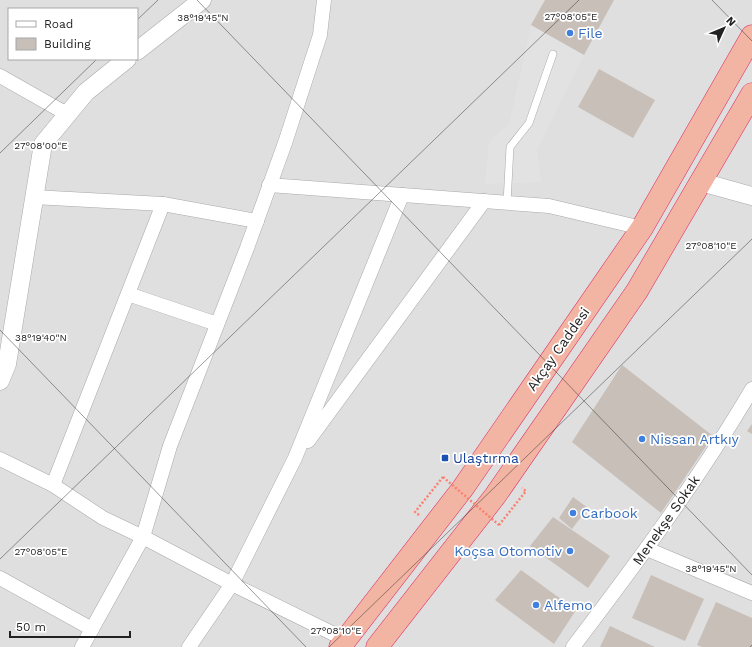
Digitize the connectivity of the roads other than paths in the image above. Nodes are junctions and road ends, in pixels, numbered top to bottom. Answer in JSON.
{"nodes":[{"id":1,"x":202,"y":0,"type":"edge"},
{"id":2,"x":324,"y":0,"type":"edge"},
{"id":3,"x":752,"y":36,"type":"edge"},
{"id":4,"x":138,"y":50,"type":"edge"},
{"id":5,"x":553,"y":54,"type":"dead end"},
{"id":6,"x":126,"y":60,"type":"edge"},
{"id":7,"x":0,"y":76,"type":"edge"},
{"id":8,"x":752,"y":94,"type":"edge"},
{"id":9,"x":67,"y":114,"type":"junction"},
{"id":10,"x":700,"y":182,"type":"junction"},
{"id":11,"x":269,"y":185,"type":"junction"},
{"id":12,"x":402,"y":195,"type":"junction"},
{"id":13,"x":33,"y":196,"type":"junction"},
{"id":14,"x":752,"y":196,"type":"edge"},
{"id":15,"x":484,"y":201,"type":"junction"},
{"id":16,"x":507,"y":203,"type":"junction"},
{"id":17,"x":164,"y":204,"type":"junction"},
{"id":18,"x":257,"y":221,"type":"junction"},
{"id":19,"x":642,"y":228,"type":"junction"},
{"id":20,"x":128,"y":294,"type":"junction"},
{"id":21,"x":217,"y":324,"type":"junction"},
{"id":22,"x":0,"y":381,"type":"edge"},
{"id":23,"x":752,"y":389,"type":"edge"},
{"id":24,"x":296,"y":458,"type":"junction"},
{"id":25,"x":0,"y":459,"type":"edge"},
{"id":26,"x":53,"y":485,"type":"junction"},
{"id":27,"x":143,"y":537,"type":"junction"},
{"id":28,"x":647,"y":549,"type":"junction"},
{"id":29,"x":0,"y":578,"type":"edge"},
{"id":30,"x":232,"y":584,"type":"junction"},
{"id":31,"x":752,"y":593,"type":"edge"},
{"id":32,"x":92,"y":629,"type":"junction"},
{"id":33,"x":343,"y":643,"type":"edge"},
{"id":34,"x":384,"y":645,"type":"edge"},
{"id":35,"x":82,"y":647,"type":"edge"},
{"id":36,"x":189,"y":647,"type":"edge"},
{"id":37,"x":573,"y":647,"type":"edge"}],
"edges":[{"from":1,"to":4,"type":"street"},
{"from":2,"to":11,"type":"street"},
{"from":3,"to":19,"type":"highway","name":"Akçay Caddesi"},
{"from":5,"to":16,"type":"lane"},
{"from":6,"to":9,"type":"street"},
{"from":7,"to":9,"type":"street"},
{"from":8,"to":10,"type":"highway"},
{"from":9,"to":13,"type":"street"},
{"from":10,"to":14,"type":"street"},
{"from":10,"to":34,"type":"highway"},
{"from":11,"to":12,"type":"street"},
{"from":11,"to":18,"type":"street"},
{"from":12,"to":15,"type":"street"},
{"from":12,"to":24,"type":"street"},
{"from":13,"to":17,"type":"street"},
{"from":13,"to":22,"type":"street"},
{"from":15,"to":16,"type":"street"},
{"from":15,"to":24,"type":"street"},
{"from":16,"to":19,"type":"street"},
{"from":17,"to":18,"type":"street"},
{"from":17,"to":20,"type":"street"},
{"from":18,"to":21,"type":"street"},
{"from":19,"to":33,"type":"highway","name":"Akçay Caddesi"},
{"from":20,"to":21,"type":"street"},
{"from":20,"to":26,"type":"street"},
{"from":21,"to":27,"type":"street"},
{"from":23,"to":28,"type":"street","name":"Menekşe Sokak"},
{"from":24,"to":30,"type":"street"},
{"from":25,"to":26,"type":"street"},
{"from":26,"to":27,"type":"street"},
{"from":27,"to":30,"type":"street"},
{"from":27,"to":32,"type":"street"},
{"from":28,"to":31,"type":"street"},
{"from":28,"to":37,"type":"street","name":"Menekşe Sokak"},
{"from":29,"to":32,"type":"street"},
{"from":30,"to":33,"type":"street"},
{"from":30,"to":36,"type":"street"},
{"from":32,"to":35,"type":"street"}]}
